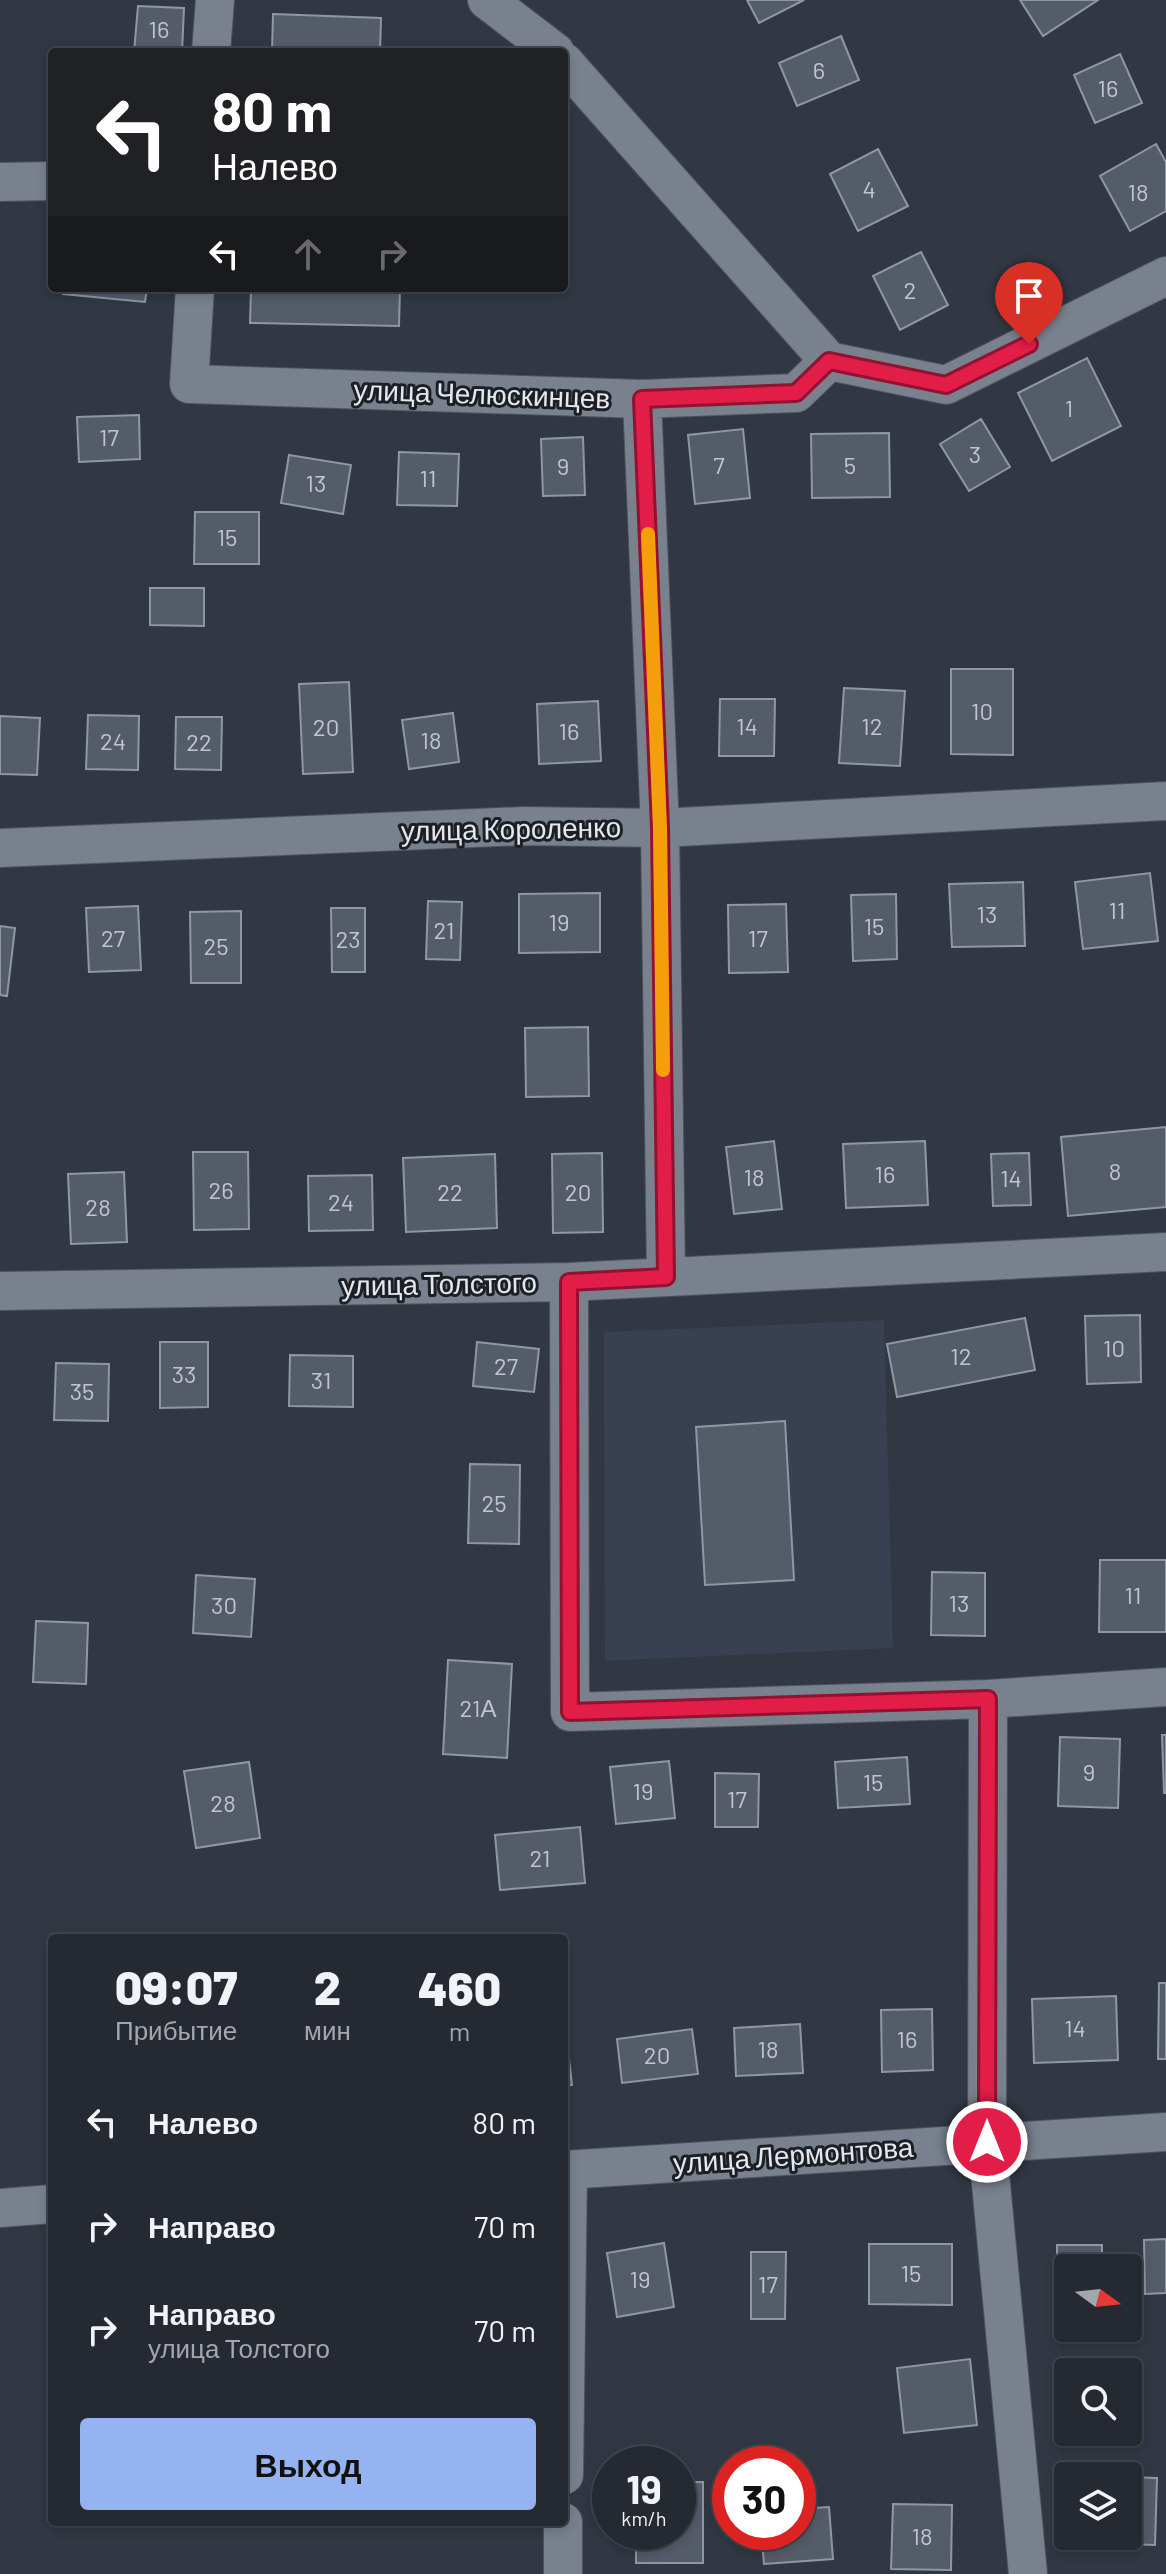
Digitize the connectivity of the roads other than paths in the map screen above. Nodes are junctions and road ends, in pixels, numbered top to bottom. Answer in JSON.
{"nodes":[{"id":1,"x":215,"y":0,"type":"edge"},
{"id":2,"x":487,"y":0,"type":"edge"},
{"id":3,"x":211,"y":48,"type":"edge"},
{"id":4,"x":550,"y":48,"type":"edge"},
{"id":5,"x":568,"y":67,"type":"edge"},
{"id":6,"x":48,"y":181,"type":"edge"},
{"id":7,"x":0,"y":182,"type":"edge"},
{"id":8,"x":1166,"y":276,"type":"edge"},
{"id":9,"x":195,"y":292,"type":"edge"},
{"id":10,"x":829,"y":361,"type":"junction"},
{"id":11,"x":642,"y":399,"type":"junction"},
{"id":12,"x":1166,"y":801,"type":"edge"},
{"id":13,"x":660,"y":828,"type":"junction"},
{"id":14,"x":0,"y":848,"type":"edge"},
{"id":15,"x":1166,"y":1252,"type":"edge"},
{"id":16,"x":666,"y":1277,"type":"junction"},
{"id":17,"x":569,"y":1282,"type":"junction"},
{"id":18,"x":0,"y":1291,"type":"edge"},
{"id":19,"x":1166,"y":1687,"type":"edge"},
{"id":20,"x":988,"y":1699,"type":"junction"},
{"id":21,"x":1166,"y":2132,"type":"edge"},
{"id":22,"x":987,"y":2142,"type":"junction"},
{"id":23,"x":568,"y":2170,"type":"edge"},
{"id":24,"x":48,"y":2204,"type":"edge"},
{"id":25,"x":0,"y":2208,"type":"edge"},
{"id":26,"x":563,"y":2526,"type":"edge"},
{"id":27,"x":563,"y":2574,"type":"edge"},
{"id":28,"x":1028,"y":2574,"type":"edge"}],
"edges":[{"from":1,"to":3,"type":"street"},
{"from":2,"to":4,"type":"street"},
{"from":5,"to":10,"type":"street"},
{"from":6,"to":7,"type":"street"},
{"from":8,"to":10,"type":"street"},
{"from":9,"to":11,"type":"street","name":"улица Челюскинцев"},
{"from":10,"to":11,"type":"street","name":"улица Челюскинцев"},
{"from":11,"to":13,"type":"street"},
{"from":12,"to":13,"type":"street","name":"улица Короленко"},
{"from":13,"to":14,"type":"street","name":"улица Короленко"},
{"from":13,"to":16,"type":"street"},
{"from":15,"to":16,"type":"street","name":"улица Толстого"},
{"from":16,"to":17,"type":"street","name":"улица Толстого"},
{"from":17,"to":18,"type":"street","name":"улица Толстого"},
{"from":17,"to":20,"type":"street"},
{"from":19,"to":20,"type":"street"},
{"from":20,"to":22,"type":"street"},
{"from":21,"to":22,"type":"street","name":"улица Лермонтова"},
{"from":22,"to":23,"type":"street","name":"улица Лермонтова"},
{"from":22,"to":28,"type":"street"},
{"from":24,"to":25,"type":"street"},
{"from":26,"to":27,"type":"street"}]}
